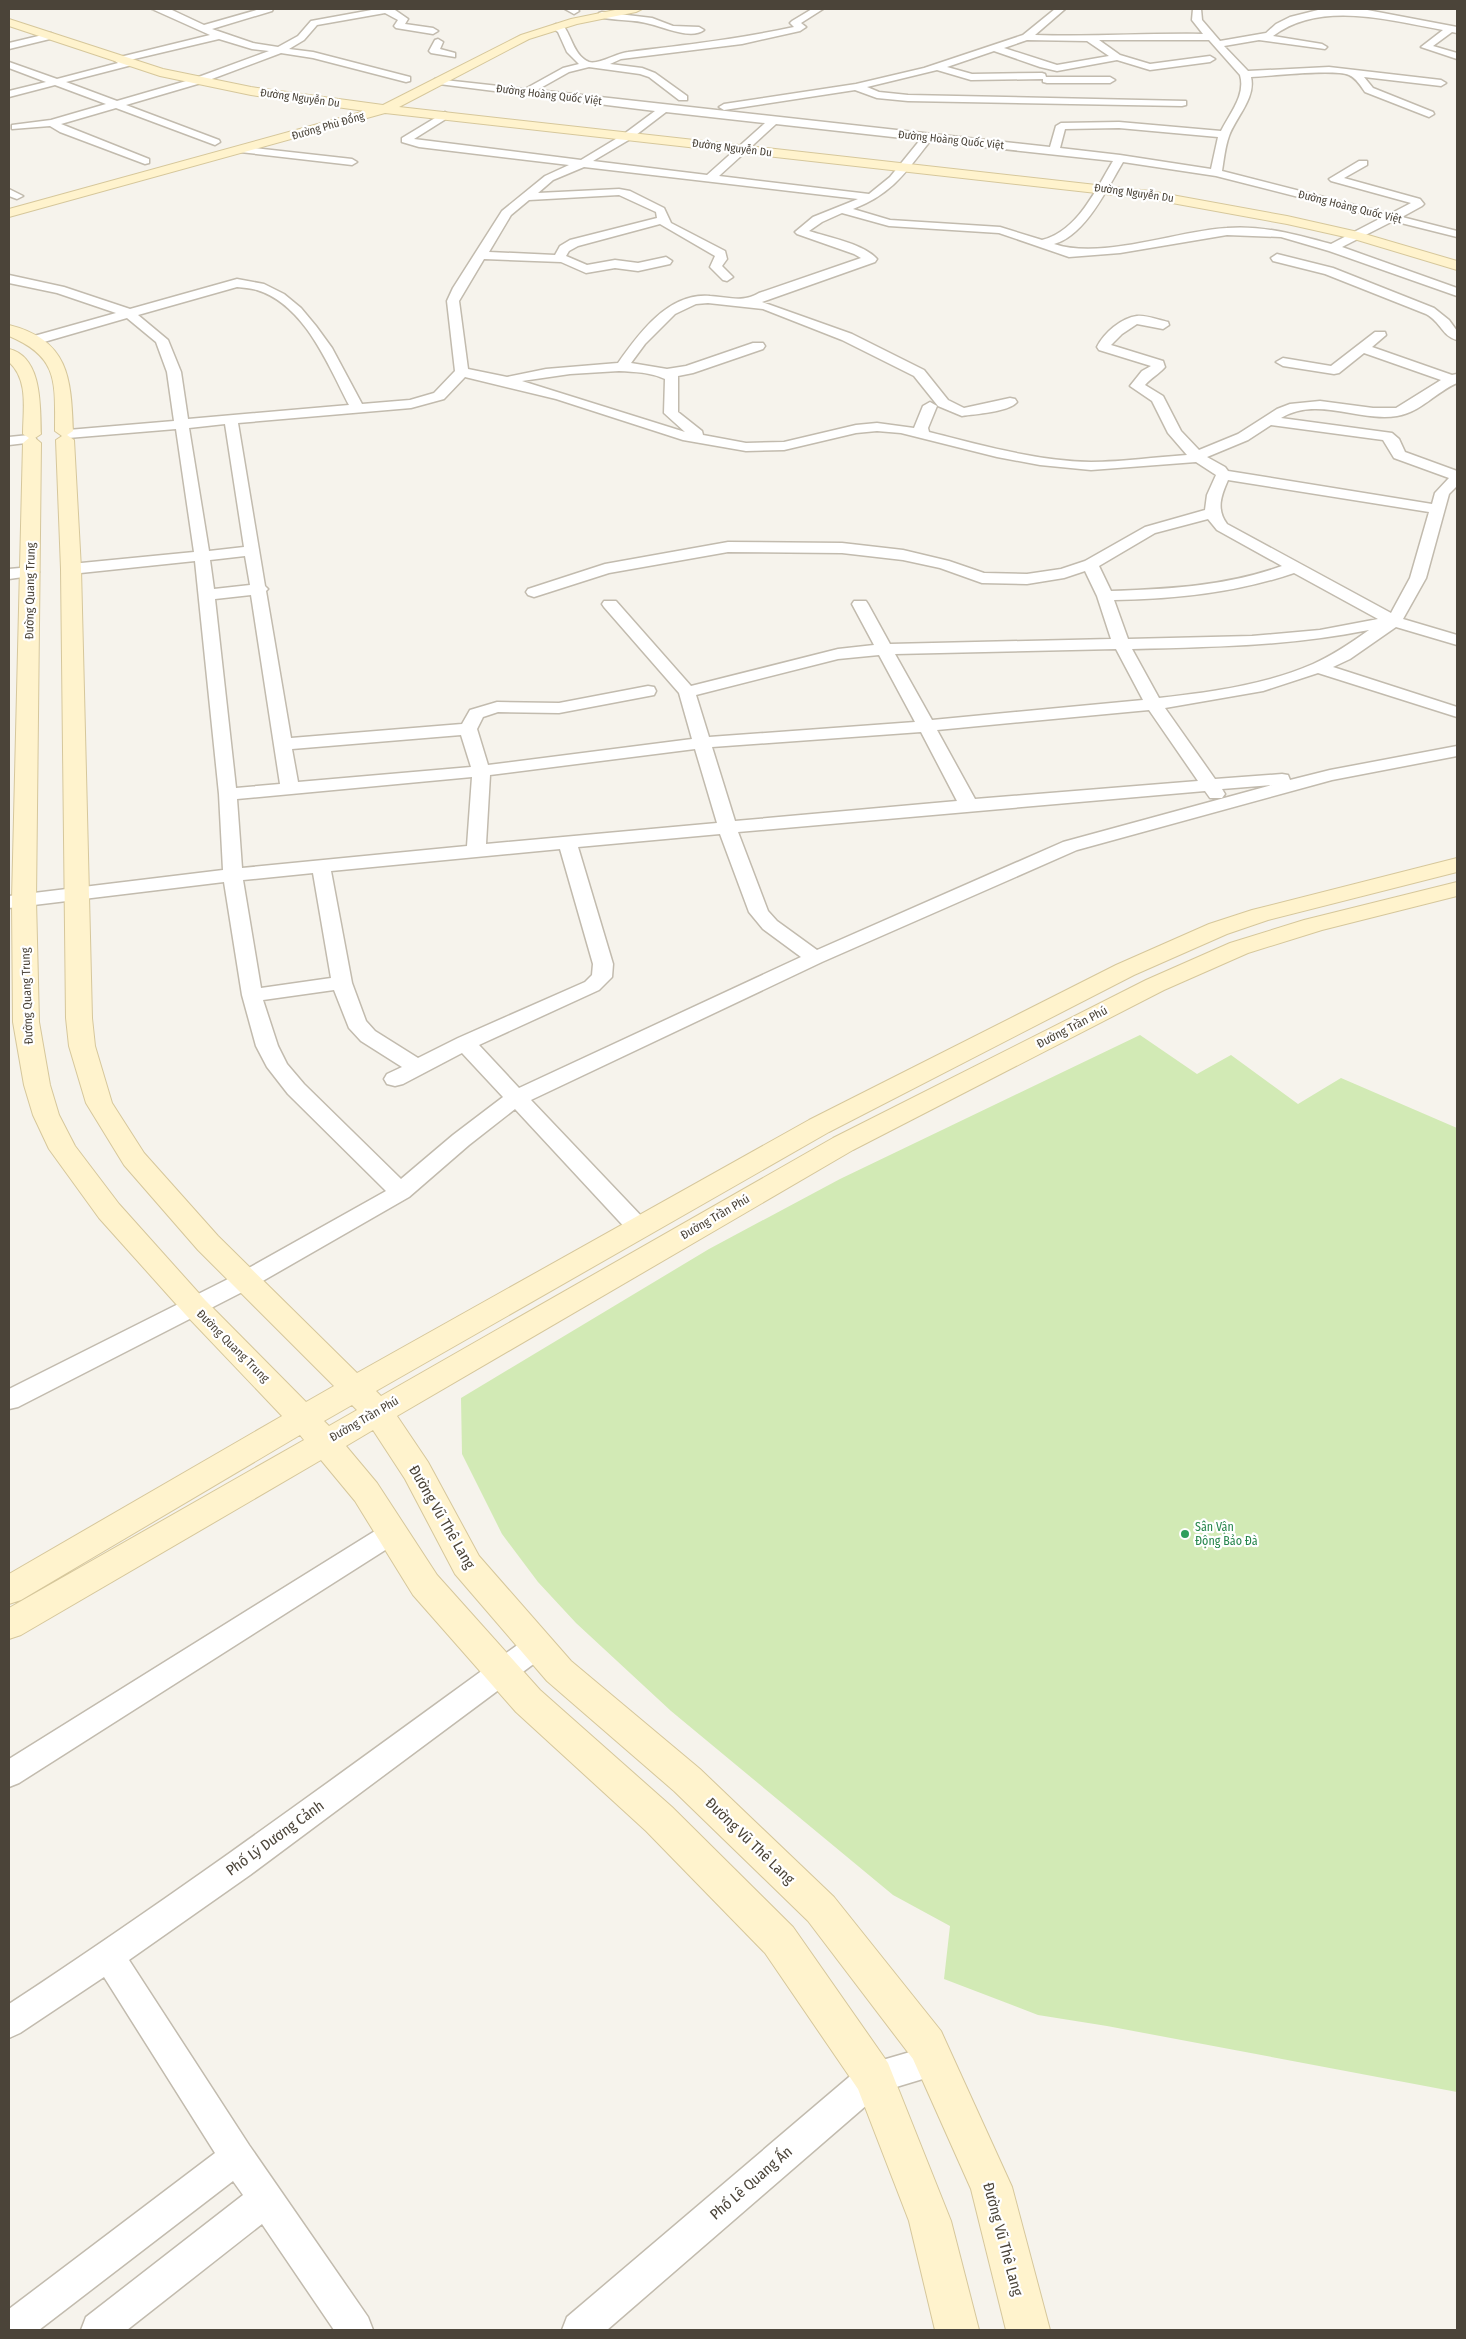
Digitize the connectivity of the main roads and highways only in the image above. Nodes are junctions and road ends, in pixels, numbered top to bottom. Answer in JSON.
{"nodes":[{"id":1,"x":576,"y":9,"type":"edge"},
{"id":2,"x":636,"y":9,"type":"edge"},
{"id":3,"x":9,"y":22,"type":"edge"},
{"id":4,"x":520,"y":26,"type":"dead end"},
{"id":5,"x":456,"y":52,"type":"road end"},
{"id":6,"x":436,"y":63,"type":"dead end"},
{"id":7,"x":410,"y":77,"type":"road end"},
{"id":8,"x":390,"y":86,"type":"dead end"},
{"id":9,"x":375,"y":93,"type":"dead end"},
{"id":10,"x":348,"y":105,"type":"junction"},
{"id":11,"x":385,"y":109,"type":"junction"},
{"id":12,"x":250,"y":133,"type":"dead end"},
{"id":13,"x":219,"y":141,"type":"road end"},
{"id":14,"x":197,"y":147,"type":"dead end"},
{"id":15,"x":150,"y":160,"type":"road end"},
{"id":16,"x":127,"y":166,"type":"dead end"},
{"id":17,"x":9,"y":213,"type":"edge"},
{"id":18,"x":1457,"y":266,"type":"edge"},
{"id":19,"x":9,"y":330,"type":"edge"},
{"id":20,"x":9,"y":354,"type":"edge"},
{"id":21,"x":66,"y":435,"type":"junction"},
{"id":22,"x":25,"y":439,"type":"edge"},
{"id":23,"x":20,"y":573,"type":"edge"},
{"id":24,"x":1457,"y":865,"type":"edge"},
{"id":25,"x":1457,"y":889,"type":"edge"},
{"id":26,"x":17,"y":901,"type":"edge"},
{"id":27,"x":366,"y":1400,"type":"junction"},
{"id":28,"x":314,"y":1430,"type":"junction"},
{"id":29,"x":9,"y":1590,"type":"edge"},
{"id":30,"x":9,"y":1625,"type":"edge"},
{"id":31,"x":957,"y":2330,"type":"edge"},
{"id":32,"x":1028,"y":2330,"type":"edge"}],
"edges":[{"from":1,"to":4,"type":"main road"},
{"from":2,"to":11,"type":"main road","name":"Đường Phù Đổng"},
{"from":3,"to":10,"type":"main road","name":"Đường Nguyễn Du"},
{"from":5,"to":6,"type":"main road"},
{"from":7,"to":8,"type":"main road"},
{"from":9,"to":10,"type":"main road","name":"Đường Phù Đổng"},
{"from":10,"to":11,"type":"main road","name":"Đường Nguyễn Du"},
{"from":10,"to":12,"type":"main road","name":"Đường Phù Đổng"},
{"from":11,"to":17,"type":"main road","name":"Đường Phù Đổng"},
{"from":11,"to":18,"type":"main road","name":"Đường Nguyễn Du"},
{"from":13,"to":14,"type":"main road"},
{"from":15,"to":16,"type":"main road"},
{"from":19,"to":21,"type":"main road"},
{"from":20,"to":22,"type":"main road","name":"Đường Quang Trung"},
{"from":21,"to":22,"type":"main road"},
{"from":21,"to":27,"type":"main road"},
{"from":22,"to":23,"type":"main road","name":"Đường Quang Trung"},
{"from":23,"to":26,"type":"main road","name":"Đường Quang Trung"},
{"from":24,"to":27,"type":"main road","name":"Đường Trần Phú"},
{"from":25,"to":27,"type":"main road","name":"Đường Trần Phú"},
{"from":26,"to":28,"type":"main road","name":"Đường Quang Trung"},
{"from":27,"to":28,"type":"main road","name":"Đường Trần Phú"},
{"from":27,"to":32,"type":"main road","name":"Đường Vũ Thê Lang"},
{"from":28,"to":29,"type":"main road","name":"Đường Trần Phú"},
{"from":28,"to":30,"type":"main road","name":"Đường Trần Phú"},
{"from":28,"to":31,"type":"main road"}]}
